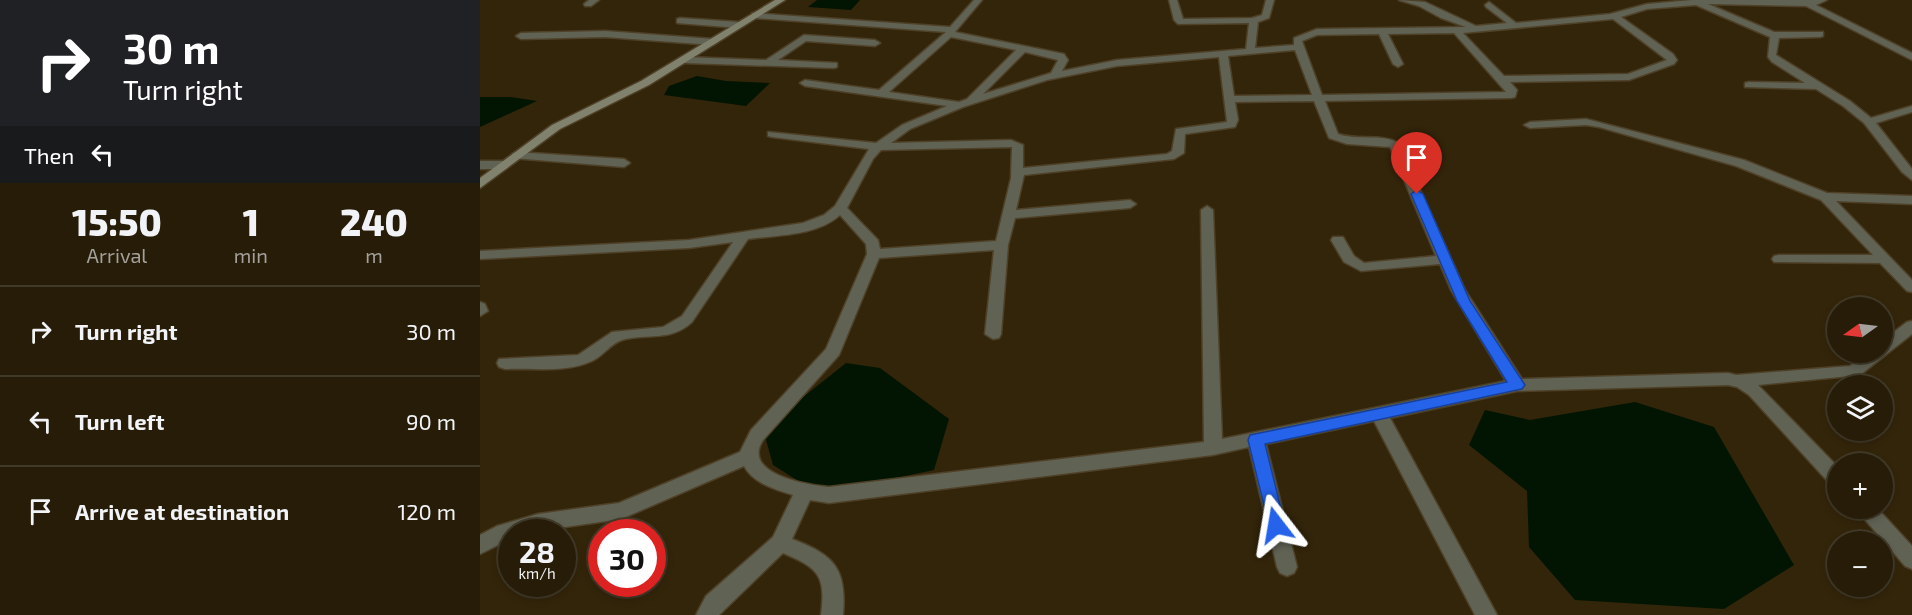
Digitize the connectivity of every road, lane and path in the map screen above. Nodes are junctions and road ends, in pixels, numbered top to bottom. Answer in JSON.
{"nodes":[{"id":1,"x":781,"y":0,"type":"edge"},
{"id":2,"x":978,"y":0,"type":"edge"},
{"id":3,"x":1173,"y":0,"type":"edge"},
{"id":4,"x":1270,"y":0,"type":"edge"},
{"id":5,"x":1403,"y":0,"type":"edge"},
{"id":6,"x":1722,"y":0,"type":"edge"},
{"id":7,"x":1823,"y":0,"type":"edge"},
{"id":8,"x":1694,"y":1,"type":"edge"},
{"id":9,"x":1808,"y":4,"type":"junction"},
{"id":10,"x":1489,"y":5,"type":"dead end"},
{"id":11,"x":755,"y":15,"type":"junction"},
{"id":12,"x":1616,"y":17,"type":"junction"},
{"id":13,"x":680,"y":21,"type":"dead end"},
{"id":14,"x":1252,"y":21,"type":"junction"},
{"id":15,"x":739,"y":25,"type":"junction"},
{"id":16,"x":1514,"y":25,"type":"junction"},
{"id":17,"x":1478,"y":28,"type":"junction"},
{"id":18,"x":1456,"y":30,"type":"junction"},
{"id":19,"x":1382,"y":31,"type":"junction"},
{"id":20,"x":951,"y":32,"type":"junction"},
{"id":21,"x":1821,"y":34,"type":"dead end"},
{"id":22,"x":1773,"y":35,"type":"junction"},
{"id":23,"x":521,"y":36,"type":"dead end"},
{"id":24,"x":712,"y":42,"type":"junction"},
{"id":25,"x":875,"y":44,"type":"dead end"},
{"id":26,"x":1299,"y":47,"type":"junction"},
{"id":27,"x":1023,"y":48,"type":"junction"},
{"id":28,"x":1250,"y":52,"type":"junction"},
{"id":29,"x":1223,"y":55,"type":"junction"},
{"id":30,"x":1912,"y":57,"type":"edge"},
{"id":31,"x":685,"y":60,"type":"junction"},
{"id":32,"x":770,"y":62,"type":"junction"},
{"id":33,"x":834,"y":64,"type":"dead end"},
{"id":34,"x":1398,"y":64,"type":"dead end"},
{"id":35,"x":1054,"y":76,"type":"junction"},
{"id":36,"x":1503,"y":79,"type":"junction"},
{"id":37,"x":805,"y":83,"type":"dead end"},
{"id":38,"x":1749,"y":85,"type":"dead end"},
{"id":39,"x":1820,"y":86,"type":"junction"},
{"id":40,"x":883,"y":92,"type":"junction"},
{"id":41,"x":1231,"y":99,"type":"junction"},
{"id":42,"x":1320,"y":99,"type":"junction"},
{"id":43,"x":964,"y":103,"type":"junction"},
{"id":44,"x":1912,"y":109,"type":"edge"},
{"id":45,"x":1869,"y":122,"type":"junction"},
{"id":46,"x":1530,"y":124,"type":"dead end"},
{"id":47,"x":772,"y":134,"type":"dead end"},
{"id":48,"x":878,"y":147,"type":"junction"},
{"id":49,"x":516,"y":156,"type":"junction"},
{"id":50,"x":624,"y":163,"type":"dead end"},
{"id":51,"x":480,"y":165,"type":"edge"},
{"id":52,"x":504,"y":165,"type":"junction"},
{"id":53,"x":1912,"y":176,"type":"edge"},
{"id":54,"x":1016,"y":177,"type":"junction"},
{"id":55,"x":480,"y":184,"type":"edge"},
{"id":56,"x":1825,"y":197,"type":"junction"},
{"id":57,"x":1912,"y":200,"type":"edge"},
{"id":58,"x":1130,"y":204,"type":"dead end"},
{"id":59,"x":840,"y":208,"type":"junction"},
{"id":60,"x":1207,"y":210,"type":"dead end"},
{"id":61,"x":1008,"y":215,"type":"junction"},
{"id":62,"x":743,"y":237,"type":"junction"},
{"id":63,"x":1338,"y":240,"type":"dead end"},
{"id":64,"x":1001,"y":244,"type":"junction"},
{"id":65,"x":874,"y":254,"type":"junction"},
{"id":66,"x":480,"y":255,"type":"edge"},
{"id":67,"x":1446,"y":259,"type":"junction"},
{"id":68,"x":1779,"y":260,"type":"dead end"},
{"id":69,"x":1884,"y":260,"type":"junction"},
{"id":70,"x":1912,"y":288,"type":"edge"},
{"id":71,"x":1912,"y":326,"type":"edge"},
{"id":72,"x":993,"y":334,"type":"dead end"},
{"id":73,"x":1893,"y":341,"type":"edge"},
{"id":74,"x":505,"y":363,"type":"dead end"},
{"id":75,"x":1864,"y":363,"type":"edge"},
{"id":76,"x":1737,"y":381,"type":"junction"},
{"id":77,"x":1517,"y":385,"type":"junction"},
{"id":78,"x":1379,"y":413,"type":"junction"},
{"id":79,"x":1256,"y":440,"type":"junction"},
{"id":80,"x":1214,"y":448,"type":"junction"},
{"id":81,"x":749,"y":456,"type":"junction"},
{"id":82,"x":1827,"y":468,"type":"edge"},
{"id":83,"x":804,"y":492,"type":"junction"},
{"id":84,"x":1874,"y":519,"type":"edge"},
{"id":85,"x":484,"y":541,"type":"edge"},
{"id":86,"x":780,"y":543,"type":"junction"},
{"id":87,"x":1912,"y":560,"type":"edge"},
{"id":88,"x":1287,"y":567,"type":"dead end"},
{"id":89,"x":707,"y":615,"type":"edge"},
{"id":90,"x":832,"y":615,"type":"edge"},
{"id":91,"x":1486,"y":615,"type":"edge"}],
"edges":[{"from":1,"to":11,"type":"main road"},
{"from":2,"to":20,"type":"street"},
{"from":3,"to":14,"type":"street"},
{"from":4,"to":14,"type":"street"},
{"from":5,"to":17,"type":"street"},
{"from":6,"to":8,"type":"street"},
{"from":6,"to":9,"type":"street"},
{"from":7,"to":9,"type":"street"},
{"from":8,"to":12,"type":"street"},
{"from":8,"to":22,"type":"street"},
{"from":9,"to":30,"type":"street"},
{"from":10,"to":16,"type":"street"},
{"from":11,"to":15,"type":"main road"},
{"from":11,"to":20,"type":"street"},
{"from":12,"to":16,"type":"street"},
{"from":12,"to":36,"type":"street"},
{"from":13,"to":15,"type":"street"},
{"from":14,"to":28,"type":"street"},
{"from":15,"to":24,"type":"main road"},
{"from":16,"to":17,"type":"street"},
{"from":17,"to":18,"type":"street"},
{"from":18,"to":19,"type":"street"},
{"from":18,"to":36,"type":"street"},
{"from":19,"to":26,"type":"street"},
{"from":19,"to":34,"type":"street"},
{"from":20,"to":27,"type":"street"},
{"from":20,"to":40,"type":"street"},
{"from":21,"to":22,"type":"street"},
{"from":22,"to":39,"type":"street"},
{"from":23,"to":24,"type":"street"},
{"from":24,"to":31,"type":"main road"},
{"from":25,"to":32,"type":"street"},
{"from":26,"to":28,"type":"street"},
{"from":26,"to":42,"type":"street"},
{"from":27,"to":35,"type":"street"},
{"from":27,"to":43,"type":"street"},
{"from":28,"to":29,"type":"street"},
{"from":29,"to":35,"type":"street"},
{"from":29,"to":41,"type":"street"},
{"from":31,"to":32,"type":"street"},
{"from":31,"to":49,"type":"main road"},
{"from":32,"to":33,"type":"street"},
{"from":35,"to":43,"type":"street"},
{"from":36,"to":42,"type":"street"},
{"from":37,"to":40,"type":"street"},
{"from":38,"to":39,"type":"street"},
{"from":39,"to":45,"type":"street"},
{"from":40,"to":43,"type":"street"},
{"from":41,"to":42,"type":"street"},
{"from":41,"to":54,"type":"street"},
{"from":42,"to":67,"type":"street"},
{"from":43,"to":48,"type":"street"},
{"from":44,"to":45,"type":"street"},
{"from":45,"to":53,"type":"street"},
{"from":46,"to":56,"type":"street"},
{"from":47,"to":48,"type":"street"},
{"from":48,"to":54,"type":"street"},
{"from":48,"to":59,"type":"street"},
{"from":49,"to":50,"type":"street"},
{"from":49,"to":52,"type":"main road"},
{"from":51,"to":52,"type":"street"},
{"from":52,"to":55,"type":"main road"},
{"from":54,"to":61,"type":"street"},
{"from":56,"to":57,"type":"street"},
{"from":56,"to":69,"type":"street"},
{"from":58,"to":61,"type":"street"},
{"from":59,"to":62,"type":"street"},
{"from":59,"to":65,"type":"street"},
{"from":60,"to":80,"type":"street"},
{"from":61,"to":64,"type":"street"},
{"from":62,"to":66,"type":"street"},
{"from":62,"to":74,"type":"street"},
{"from":63,"to":67,"type":"street"},
{"from":64,"to":65,"type":"street"},
{"from":64,"to":72,"type":"street"},
{"from":65,"to":81,"type":"street"},
{"from":67,"to":77,"type":"street"},
{"from":68,"to":69,"type":"street"},
{"from":69,"to":70,"type":"street"},
{"from":71,"to":73,"type":"street"},
{"from":75,"to":76,"type":"street"},
{"from":76,"to":77,"type":"street"},
{"from":76,"to":82,"type":"street"},
{"from":77,"to":78,"type":"street"},
{"from":78,"to":79,"type":"street"},
{"from":78,"to":91,"type":"street"},
{"from":79,"to":80,"type":"street"},
{"from":79,"to":88,"type":"street"},
{"from":80,"to":83,"type":"street"},
{"from":81,"to":83,"type":"street"},
{"from":81,"to":85,"type":"street"},
{"from":83,"to":86,"type":"street"},
{"from":84,"to":87,"type":"street"},
{"from":86,"to":89,"type":"street"},
{"from":86,"to":90,"type":"street"}]}
